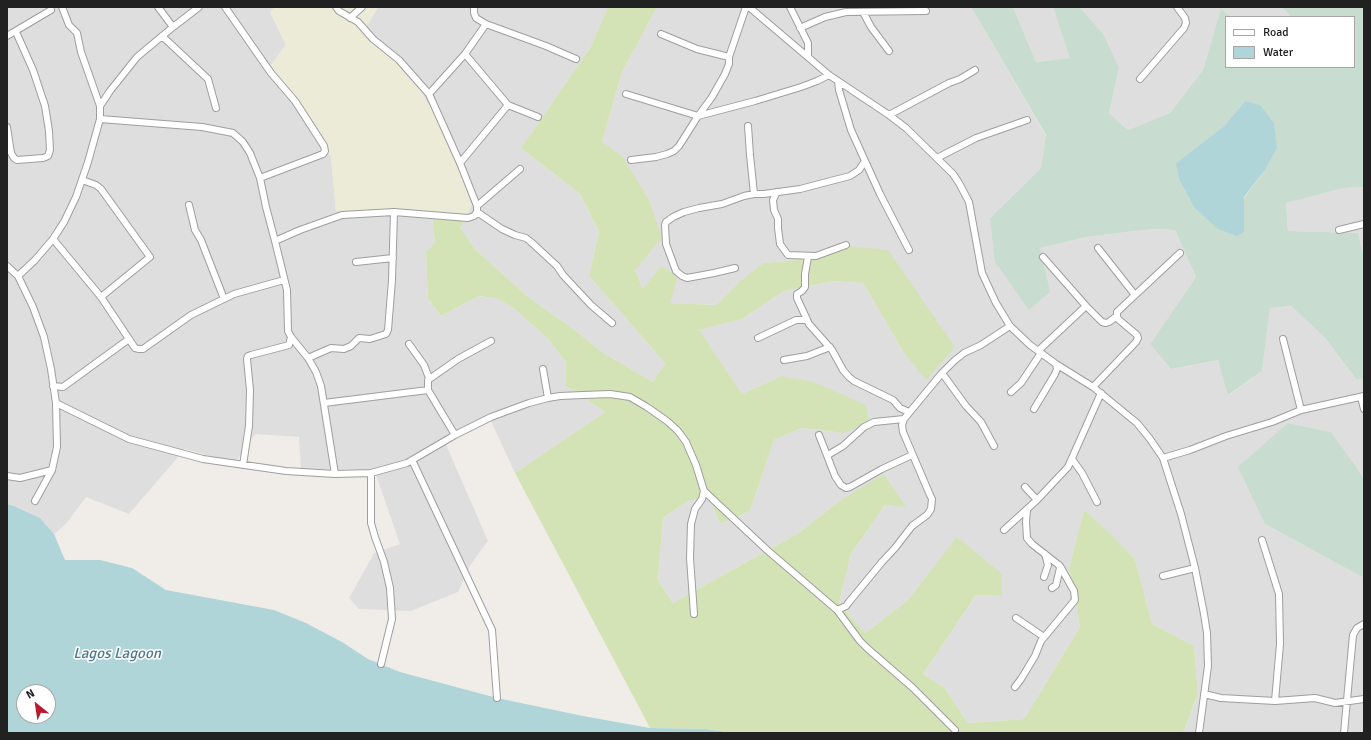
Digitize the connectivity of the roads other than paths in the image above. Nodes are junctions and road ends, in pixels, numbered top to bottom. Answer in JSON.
{"nodes":[{"id":1,"x":62,"y":7,"type":"edge"},
{"id":2,"x":158,"y":7,"type":"edge"},
{"id":3,"x":199,"y":7,"type":"edge"},
{"id":4,"x":225,"y":7,"type":"edge"},
{"id":5,"x":336,"y":7,"type":"edge"},
{"id":6,"x":362,"y":7,"type":"edge"},
{"id":7,"x":474,"y":7,"type":"edge"},
{"id":8,"x":748,"y":7,"type":"edge"},
{"id":9,"x":790,"y":7,"type":"edge"},
{"id":10,"x":1177,"y":7,"type":"edge"},
{"id":11,"x":851,"y":9,"type":"edge"},
{"id":12,"x":51,"y":10,"type":"dead end"},
{"id":13,"x":926,"y":11,"type":"dead end"},
{"id":14,"x":863,"y":12,"type":"junction"},
{"id":15,"x":350,"y":18,"type":"junction"},
{"id":16,"x":486,"y":24,"type":"junction"},
{"id":17,"x":173,"y":27,"type":"junction"},
{"id":18,"x":800,"y":28,"type":"junction"},
{"id":19,"x":16,"y":32,"type":"junction"},
{"id":20,"x":661,"y":34,"type":"dead end"},
{"id":21,"x":7,"y":36,"type":"edge"},
{"id":22,"x":162,"y":36,"type":"junction"},
{"id":23,"x":889,"y":51,"type":"dead end"},
{"id":24,"x":465,"y":54,"type":"junction"},
{"id":25,"x":808,"y":56,"type":"junction"},
{"id":26,"x":729,"y":57,"type":"junction"},
{"id":27,"x":576,"y":59,"type":"dead end"},
{"id":28,"x":975,"y":70,"type":"dead end"},
{"id":29,"x":829,"y":75,"type":"junction"},
{"id":30,"x":1140,"y":79,"type":"dead end"},
{"id":31,"x":838,"y":82,"type":"junction"},
{"id":32,"x":429,"y":94,"type":"junction"},
{"id":33,"x":626,"y":94,"type":"dead end"},
{"id":34,"x":508,"y":105,"type":"junction"},
{"id":35,"x":100,"y":106,"type":"junction"},
{"id":36,"x":216,"y":108,"type":"dead end"},
{"id":37,"x":888,"y":115,"type":"junction"},
{"id":38,"x":698,"y":116,"type":"junction"},
{"id":39,"x":538,"y":117,"type":"dead end"},
{"id":40,"x":100,"y":119,"type":"junction"},
{"id":41,"x":1027,"y":120,"type":"dead end"},
{"id":42,"x":748,"y":126,"type":"dead end"},
{"id":43,"x":7,"y":127,"type":"edge"},
{"id":44,"x":937,"y":158,"type":"junction"},
{"id":45,"x":631,"y":160,"type":"dead end"},
{"id":46,"x":865,"y":161,"type":"junction"},
{"id":47,"x":460,"y":163,"type":"junction"},
{"id":48,"x":520,"y":170,"type":"dead end"},
{"id":49,"x":260,"y":178,"type":"junction"},
{"id":50,"x":82,"y":180,"type":"junction"},
{"id":51,"x":777,"y":192,"type":"junction"},
{"id":52,"x":754,"y":194,"type":"junction"},
{"id":53,"x":189,"y":205,"type":"dead end"},
{"id":54,"x":477,"y":209,"type":"junction"},
{"id":55,"x":394,"y":212,"type":"junction"},
{"id":56,"x":1364,"y":224,"type":"edge"},
{"id":57,"x":1339,"y":230,"type":"dead end"},
{"id":58,"x":53,"y":239,"type":"junction"},
{"id":59,"x":276,"y":240,"type":"junction"},
{"id":60,"x":846,"y":245,"type":"dead end"},
{"id":61,"x":1098,"y":248,"type":"dead end"},
{"id":62,"x":909,"y":250,"type":"dead end"},
{"id":63,"x":1180,"y":253,"type":"dead end"},
{"id":64,"x":808,"y":257,"type":"junction"},
{"id":65,"x":1043,"y":257,"type":"dead end"},
{"id":66,"x":393,"y":258,"type":"junction"},
{"id":67,"x":356,"y":262,"type":"dead end"},
{"id":68,"x":7,"y":266,"type":"edge"},
{"id":69,"x":736,"y":268,"type":"dead end"},
{"id":70,"x":18,"y":276,"type":"junction"},
{"id":71,"x":284,"y":280,"type":"junction"},
{"id":72,"x":1135,"y":295,"type":"junction"},
{"id":73,"x":101,"y":297,"type":"junction"},
{"id":74,"x":224,"y":299,"type":"junction"},
{"id":75,"x":1086,"y":306,"type":"junction"},
{"id":76,"x":1117,"y":316,"type":"junction"},
{"id":77,"x":806,"y":320,"type":"junction"},
{"id":78,"x":612,"y":323,"type":"dead end"},
{"id":79,"x":1010,"y":326,"type":"junction"},
{"id":80,"x":291,"y":337,"type":"junction"},
{"id":81,"x":758,"y":338,"type":"dead end"},
{"id":82,"x":129,"y":339,"type":"junction"},
{"id":83,"x":1283,"y":339,"type":"dead end"},
{"id":84,"x":491,"y":341,"type":"dead end"},
{"id":85,"x":409,"y":344,"type":"dead end"},
{"id":86,"x":830,"y":347,"type":"junction"},
{"id":87,"x":1039,"y":352,"type":"junction"},
{"id":88,"x":308,"y":358,"type":"junction"},
{"id":89,"x":784,"y":360,"type":"dead end"},
{"id":90,"x":1056,"y":364,"type":"junction"},
{"id":91,"x":543,"y":369,"type":"dead end"},
{"id":92,"x":942,"y":373,"type":"junction"},
{"id":93,"x":429,"y":378,"type":"junction"},
{"id":94,"x":53,"y":386,"type":"junction"},
{"id":95,"x":1093,"y":387,"type":"junction"},
{"id":96,"x":428,"y":390,"type":"junction"},
{"id":97,"x":1011,"y":392,"type":"dead end"},
{"id":98,"x":1100,"y":393,"type":"junction"},
{"id":99,"x":1363,"y":396,"type":"edge"},
{"id":100,"x":548,"y":398,"type":"junction"},
{"id":101,"x":56,"y":403,"type":"junction"},
{"id":102,"x":324,"y":403,"type":"junction"},
{"id":103,"x":1034,"y":409,"type":"dead end"},
{"id":104,"x":1364,"y":409,"type":"edge"},
{"id":105,"x":1302,"y":410,"type":"junction"},
{"id":106,"x":909,"y":412,"type":"junction"},
{"id":107,"x":904,"y":419,"type":"junction"},
{"id":108,"x":455,"y":435,"type":"junction"},
{"id":109,"x":820,"y":435,"type":"dead end"},
{"id":110,"x":994,"y":446,"type":"dead end"},
{"id":111,"x":828,"y":455,"type":"junction"},
{"id":112,"x":912,"y":455,"type":"junction"},
{"id":113,"x":1162,"y":458,"type":"junction"},
{"id":114,"x":1072,"y":459,"type":"junction"},
{"id":115,"x":412,"y":460,"type":"junction"},
{"id":116,"x":243,"y":465,"type":"junction"},
{"id":117,"x":52,"y":470,"type":"junction"},
{"id":118,"x":372,"y":473,"type":"junction"},
{"id":119,"x":336,"y":474,"type":"junction"},
{"id":120,"x":7,"y":476,"type":"edge"},
{"id":121,"x":1025,"y":487,"type":"dead end"},
{"id":122,"x":704,"y":491,"type":"junction"},
{"id":123,"x":1037,"y":500,"type":"junction"},
{"id":124,"x":35,"y":501,"type":"dead end"},
{"id":125,"x":1097,"y":502,"type":"dead end"},
{"id":126,"x":1027,"y":510,"type":"junction"},
{"id":127,"x":1004,"y":530,"type":"dead end"},
{"id":128,"x":1262,"y":540,"type":"dead end"},
{"id":129,"x":1045,"y":554,"type":"junction"},
{"id":130,"x":1058,"y":564,"type":"junction"},
{"id":131,"x":1195,"y":568,"type":"junction"},
{"id":132,"x":1163,"y":576,"type":"dead end"},
{"id":133,"x":1044,"y":577,"type":"dead end"},
{"id":134,"x":1052,"y":588,"type":"dead end"},
{"id":135,"x":838,"y":610,"type":"junction"},
{"id":136,"x":694,"y":614,"type":"dead end"},
{"id":137,"x":1016,"y":618,"type":"dead end"},
{"id":138,"x":1364,"y":624,"type":"edge"},
{"id":139,"x":1044,"y":637,"type":"junction"},
{"id":140,"x":381,"y":664,"type":"dead end"},
{"id":141,"x":1015,"y":687,"type":"dead end"},
{"id":142,"x":1204,"y":694,"type":"junction"},
{"id":143,"x":498,"y":698,"type":"dead end"},
{"id":144,"x":1364,"y":699,"type":"edge"},
{"id":145,"x":1275,"y":701,"type":"junction"},
{"id":146,"x":1348,"y":702,"type":"junction"},
{"id":147,"x":955,"y":730,"type":"dead end"},
{"id":148,"x":1199,"y":733,"type":"edge"},
{"id":149,"x":1344,"y":733,"type":"edge"}],
"edges":[{"from":1,"to":35,"type":"street"},
{"from":2,"to":17,"type":"street"},
{"from":3,"to":17,"type":"street"},
{"from":4,"to":49,"type":"street"},
{"from":5,"to":15,"type":"street"},
{"from":6,"to":15,"type":"street"},
{"from":7,"to":16,"type":"street"},
{"from":8,"to":25,"type":"street"},
{"from":8,"to":26,"type":"street"},
{"from":9,"to":18,"type":"street"},
{"from":10,"to":30,"type":"street"},
{"from":11,"to":14,"type":"street"},
{"from":11,"to":18,"type":"street"},
{"from":12,"to":19,"type":"street"},
{"from":13,"to":14,"type":"street"},
{"from":14,"to":23,"type":"street"},
{"from":15,"to":32,"type":"street"},
{"from":16,"to":24,"type":"street"},
{"from":16,"to":27,"type":"street"},
{"from":17,"to":22,"type":"street"},
{"from":18,"to":25,"type":"street"},
{"from":19,"to":21,"type":"street"},
{"from":19,"to":43,"type":"street"},
{"from":20,"to":26,"type":"street"},
{"from":22,"to":35,"type":"street"},
{"from":22,"to":36,"type":"street"},
{"from":24,"to":32,"type":"street"},
{"from":24,"to":34,"type":"street"},
{"from":25,"to":29,"type":"street"},
{"from":26,"to":38,"type":"street"},
{"from":28,"to":37,"type":"street"},
{"from":29,"to":31,"type":"street"},
{"from":29,"to":38,"type":"street"},
{"from":31,"to":37,"type":"street"},
{"from":31,"to":46,"type":"street"},
{"from":32,"to":47,"type":"street"},
{"from":33,"to":38,"type":"street"},
{"from":34,"to":39,"type":"street"},
{"from":34,"to":47,"type":"street"},
{"from":35,"to":40,"type":"street"},
{"from":37,"to":44,"type":"street"},
{"from":38,"to":45,"type":"street"},
{"from":40,"to":49,"type":"street"},
{"from":40,"to":50,"type":"street"},
{"from":41,"to":44,"type":"street"},
{"from":42,"to":52,"type":"street"},
{"from":44,"to":79,"type":"street"},
{"from":46,"to":51,"type":"street"},
{"from":46,"to":62,"type":"street"},
{"from":47,"to":54,"type":"street"},
{"from":48,"to":54,"type":"street"},
{"from":49,"to":59,"type":"street"},
{"from":50,"to":58,"type":"street"},
{"from":50,"to":73,"type":"street"},
{"from":51,"to":52,"type":"street"},
{"from":51,"to":64,"type":"street"},
{"from":52,"to":69,"type":"street"},
{"from":53,"to":74,"type":"street"},
{"from":54,"to":55,"type":"street"},
{"from":54,"to":78,"type":"street"},
{"from":55,"to":59,"type":"street"},
{"from":55,"to":66,"type":"street"},
{"from":56,"to":57,"type":"street"},
{"from":58,"to":70,"type":"street"},
{"from":58,"to":73,"type":"street"},
{"from":59,"to":71,"type":"street"},
{"from":60,"to":64,"type":"street"},
{"from":61,"to":72,"type":"street"},
{"from":63,"to":72,"type":"street"},
{"from":64,"to":77,"type":"street"},
{"from":65,"to":75,"type":"street"},
{"from":66,"to":67,"type":"street"},
{"from":66,"to":88,"type":"street"},
{"from":68,"to":70,"type":"street"},
{"from":70,"to":94,"type":"street"},
{"from":71,"to":74,"type":"street"},
{"from":71,"to":80,"type":"street"},
{"from":72,"to":76,"type":"street"},
{"from":73,"to":82,"type":"street"},
{"from":74,"to":82,"type":"street"},
{"from":75,"to":76,"type":"street"},
{"from":75,"to":87,"type":"street"},
{"from":76,"to":95,"type":"street"},
{"from":77,"to":81,"type":"street"},
{"from":77,"to":86,"type":"street"},
{"from":79,"to":87,"type":"street"},
{"from":79,"to":92,"type":"street"},
{"from":80,"to":88,"type":"street"},
{"from":80,"to":116,"type":"street"},
{"from":82,"to":94,"type":"street"},
{"from":83,"to":105,"type":"street"},
{"from":84,"to":93,"type":"street"},
{"from":85,"to":93,"type":"street"},
{"from":86,"to":89,"type":"street"},
{"from":86,"to":106,"type":"street"},
{"from":87,"to":90,"type":"street"},
{"from":87,"to":97,"type":"street"},
{"from":88,"to":102,"type":"street"},
{"from":90,"to":95,"type":"street"},
{"from":90,"to":103,"type":"street"},
{"from":91,"to":100,"type":"street"},
{"from":92,"to":106,"type":"street"},
{"from":92,"to":110,"type":"street"},
{"from":93,"to":96,"type":"street"},
{"from":94,"to":101,"type":"street"},
{"from":95,"to":98,"type":"street"},
{"from":96,"to":102,"type":"street"},
{"from":96,"to":108,"type":"street"},
{"from":98,"to":113,"type":"street"},
{"from":98,"to":114,"type":"street"},
{"from":99,"to":104,"type":"street"},
{"from":99,"to":105,"type":"street"},
{"from":100,"to":108,"type":"street"},
{"from":100,"to":122,"type":"street"},
{"from":101,"to":116,"type":"street"},
{"from":101,"to":117,"type":"street"},
{"from":102,"to":119,"type":"street"},
{"from":105,"to":113,"type":"street"},
{"from":106,"to":107,"type":"street"},
{"from":107,"to":111,"type":"street"},
{"from":107,"to":112,"type":"street"},
{"from":108,"to":115,"type":"street"},
{"from":109,"to":111,"type":"street"},
{"from":111,"to":112,"type":"street"},
{"from":112,"to":135,"type":"street"},
{"from":113,"to":131,"type":"street"},
{"from":114,"to":123,"type":"street"},
{"from":114,"to":125,"type":"street"},
{"from":115,"to":118,"type":"street"},
{"from":115,"to":143,"type":"street"},
{"from":116,"to":119,"type":"street"},
{"from":117,"to":120,"type":"street"},
{"from":117,"to":124,"type":"street"},
{"from":118,"to":119,"type":"street"},
{"from":118,"to":140,"type":"street"},
{"from":121,"to":123,"type":"street"},
{"from":122,"to":135,"type":"street"},
{"from":122,"to":136,"type":"street"},
{"from":123,"to":126,"type":"street"},
{"from":126,"to":127,"type":"street"},
{"from":126,"to":129,"type":"street"},
{"from":128,"to":145,"type":"street"},
{"from":129,"to":130,"type":"street"},
{"from":129,"to":133,"type":"street"},
{"from":130,"to":134,"type":"street"},
{"from":130,"to":139,"type":"street"},
{"from":131,"to":132,"type":"street"},
{"from":131,"to":142,"type":"street"},
{"from":135,"to":147,"type":"street"},
{"from":137,"to":139,"type":"street"},
{"from":138,"to":146,"type":"street"},
{"from":139,"to":141,"type":"street"},
{"from":142,"to":145,"type":"street"},
{"from":142,"to":148,"type":"street"},
{"from":144,"to":146,"type":"street"},
{"from":145,"to":146,"type":"street"},
{"from":146,"to":149,"type":"street"}]}
